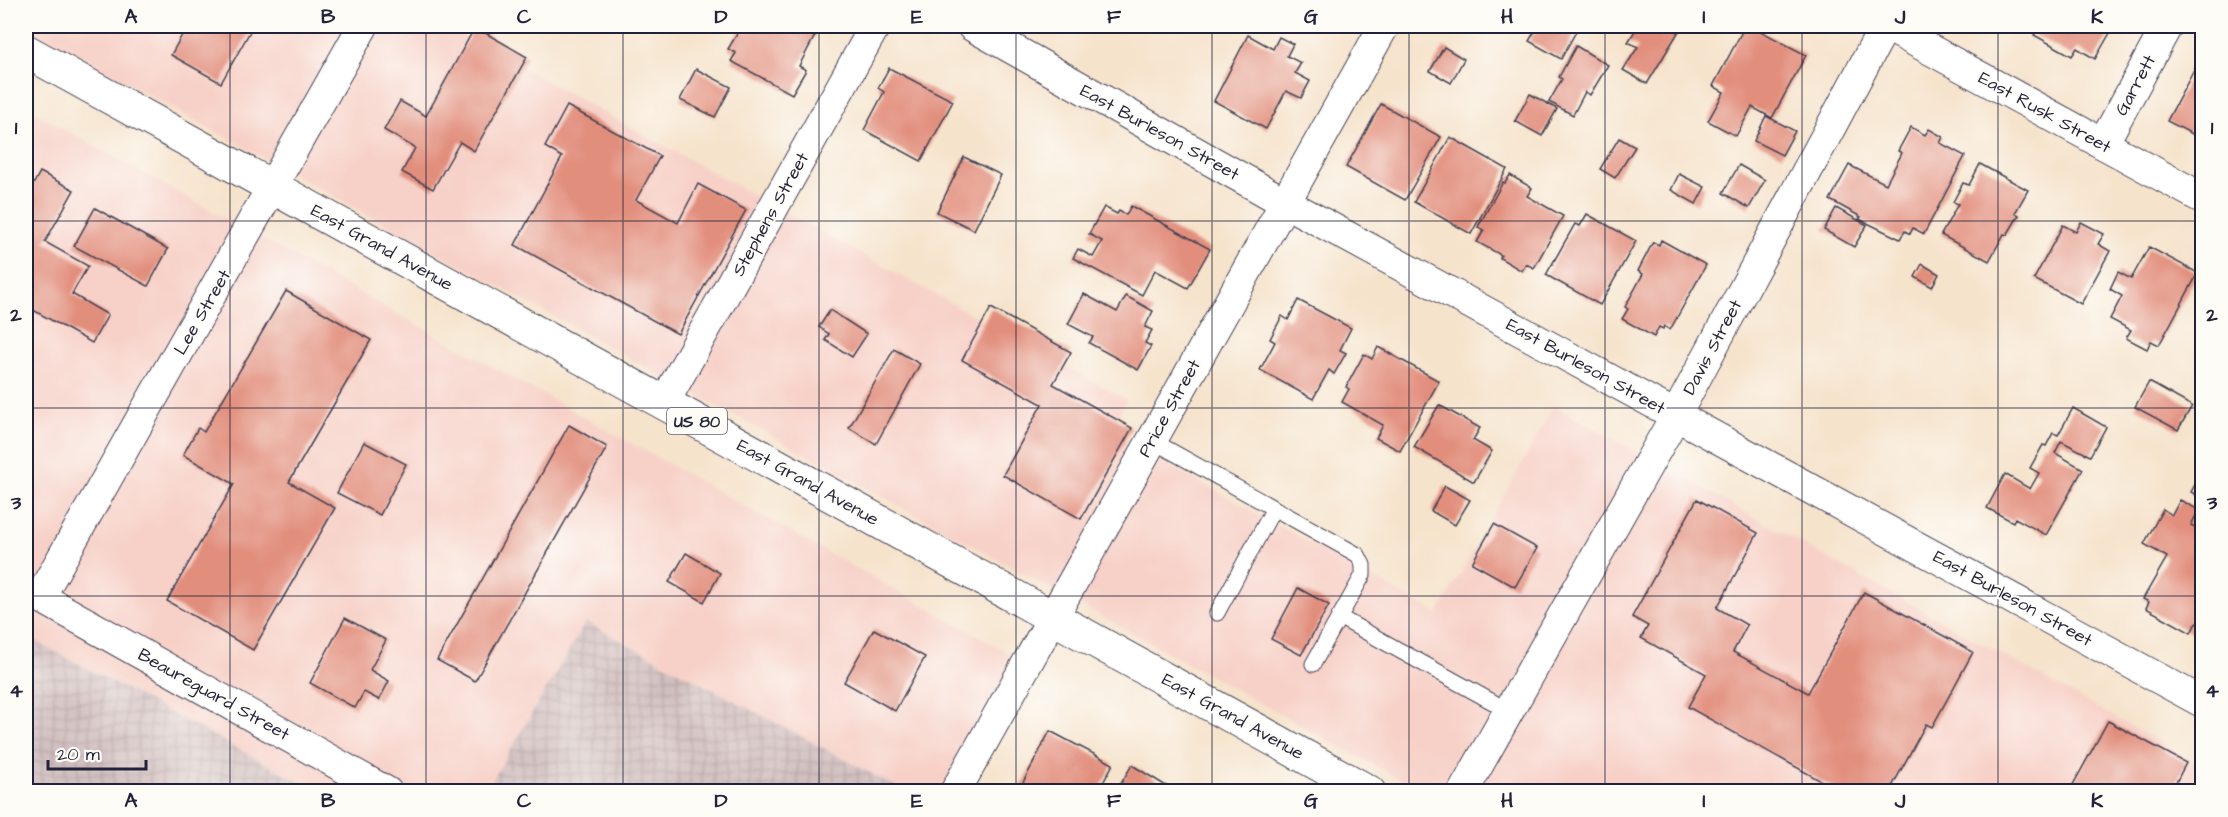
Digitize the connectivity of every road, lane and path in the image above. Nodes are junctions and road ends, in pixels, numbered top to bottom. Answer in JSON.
{"nodes":[{"id":1,"x":363,"y":26,"type":"edge"},
{"id":2,"x":875,"y":26,"type":"edge"},
{"id":3,"x":972,"y":26,"type":"edge"},
{"id":4,"x":1384,"y":26,"type":"edge"},
{"id":5,"x":1886,"y":26,"type":"edge"},
{"id":6,"x":2167,"y":26,"type":"edge"},
{"id":7,"x":26,"y":51,"type":"edge"},
{"id":8,"x":2103,"y":144,"type":"junction"},
{"id":9,"x":273,"y":186,"type":"junction"},
{"id":10,"x":2202,"y":198,"type":"edge"},
{"id":11,"x":1284,"y":202,"type":"junction"},
{"id":12,"x":664,"y":403,"type":"junction"},
{"id":13,"x":1676,"y":415,"type":"junction"},
{"id":14,"x":1151,"y":440,"type":"junction"},
{"id":15,"x":1274,"y":508,"type":"junction"},
{"id":16,"x":40,"y":597,"type":"joint"},
{"id":17,"x":1217,"y":613,"type":"dead end"},
{"id":18,"x":1053,"y":617,"type":"junction"},
{"id":19,"x":1339,"y":617,"type":"junction"},
{"id":20,"x":1313,"y":664,"type":"dead end"},
{"id":21,"x":2202,"y":702,"type":"edge"},
{"id":22,"x":1509,"y":711,"type":"junction"},
{"id":23,"x":387,"y":792,"type":"edge"},
{"id":24,"x":955,"y":792,"type":"edge"},
{"id":25,"x":1369,"y":792,"type":"edge"},
{"id":26,"x":1463,"y":792,"type":"edge"}],
"edges":[{"from":1,"to":9,"type":"street","name":"Lee Street"},
{"from":2,"to":12,"type":"street","name":"Stephens Street"},
{"from":3,"to":11,"type":"street","name":"East Burleson Street"},
{"from":4,"to":11,"type":"street","name":"Price Street"},
{"from":5,"to":8,"type":"street","name":"East Rusk Street"},
{"from":5,"to":13,"type":"street","name":"Davis Street"},
{"from":6,"to":8,"type":"street","name":"Garrett"},
{"from":7,"to":9,"type":"highway","name":"East Grand Avenue","number":"US 80"},
{"from":8,"to":10,"type":"street","name":"East Rusk Street"},
{"from":9,"to":12,"type":"highway","name":"East Grand Avenue","number":"US 80"},
{"from":9,"to":16,"type":"street","name":"Lee Street"},
{"from":11,"to":13,"type":"street","name":"East Burleson Street"},
{"from":11,"to":14,"type":"street","name":"Price Street"},
{"from":12,"to":18,"type":"highway","name":"East Grand Avenue","number":"US 80"},
{"from":13,"to":21,"type":"street","name":"East Burleson Street"},
{"from":13,"to":22,"type":"street","name":"Davis Street"},
{"from":14,"to":15,"type":"lane"},
{"from":14,"to":18,"type":"street","name":"Price Street"},
{"from":15,"to":17,"type":"lane"},
{"from":15,"to":19,"type":"lane"},
{"from":16,"to":23,"type":"street","name":"Beaureguard Street"},
{"from":18,"to":24,"type":"street","name":"Price Street"},
{"from":18,"to":25,"type":"highway","name":"East Grand Avenue","number":"US 80"},
{"from":19,"to":20,"type":"lane"},
{"from":19,"to":22,"type":"lane"},
{"from":22,"to":26,"type":"street","name":"Davis Street"}]}
